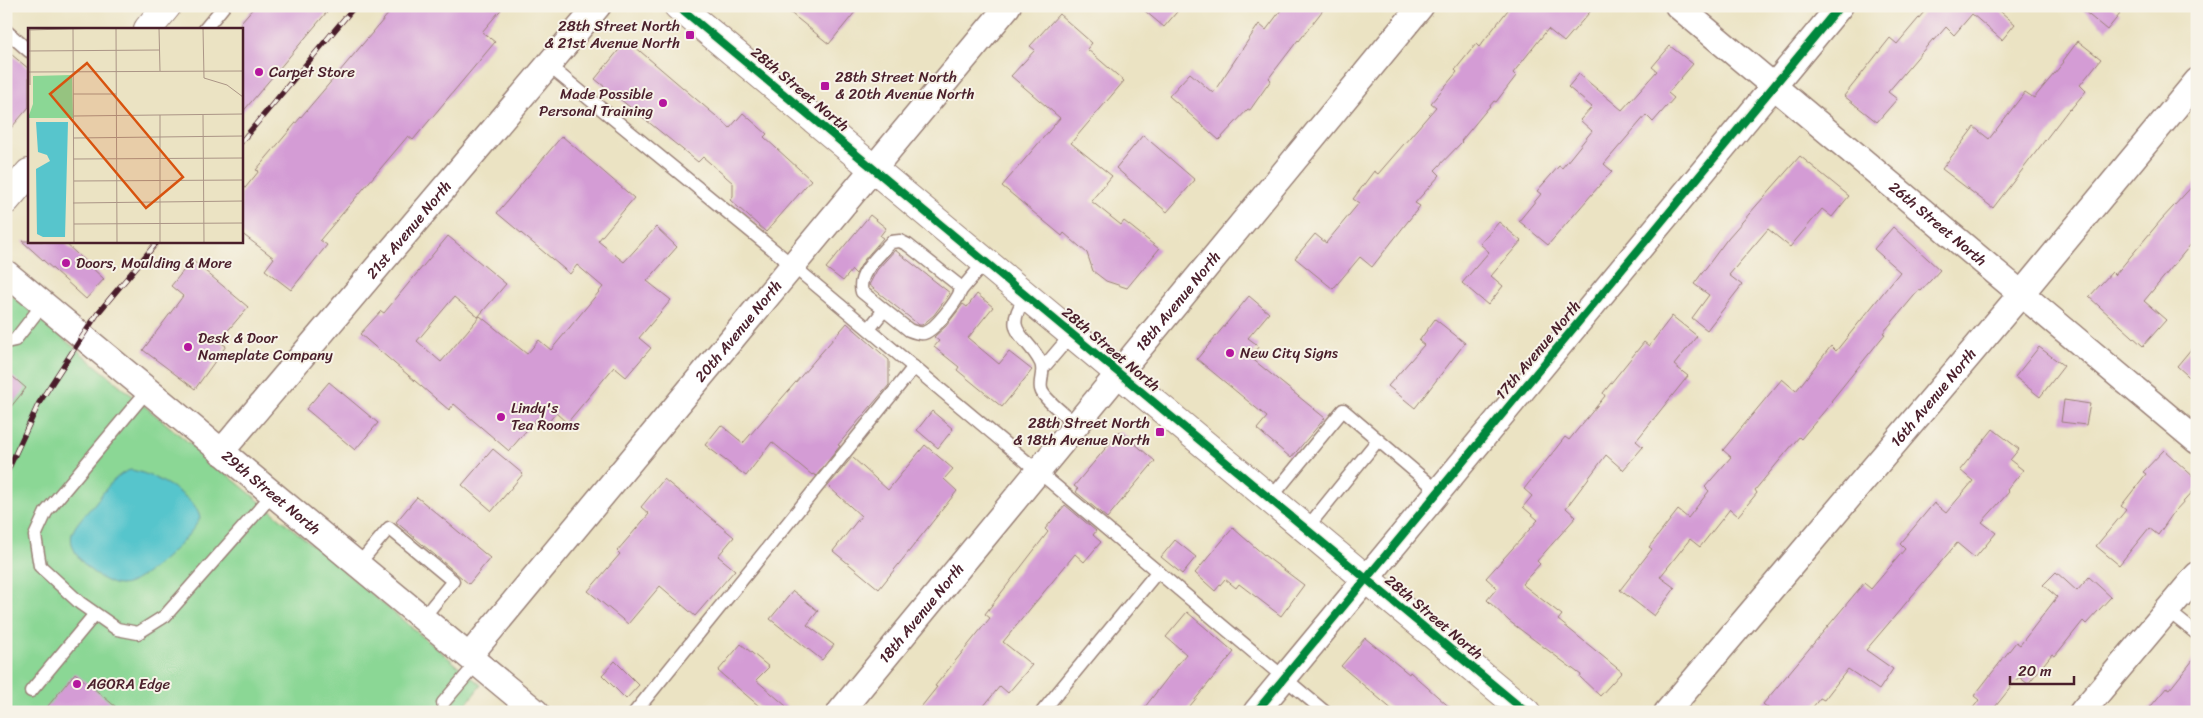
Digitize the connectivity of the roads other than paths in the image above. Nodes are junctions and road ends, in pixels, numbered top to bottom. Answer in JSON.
{"nodes":[{"id":1,"x":167,"y":6,"type":"edge"},
{"id":2,"x":224,"y":6,"type":"edge"},
{"id":3,"x":598,"y":6,"type":"edge"},
{"id":4,"x":678,"y":6,"type":"edge"},
{"id":5,"x":1008,"y":6,"type":"edge"},
{"id":6,"x":1420,"y":6,"type":"edge"},
{"id":7,"x":1678,"y":6,"type":"edge"},
{"id":8,"x":1840,"y":6,"type":"edge"},
{"id":9,"x":149,"y":28,"type":"edge"},
{"id":10,"x":206,"y":28,"type":"edge"},
{"id":11,"x":6,"y":31,"type":"edge"},
{"id":12,"x":28,"y":49,"type":"edge"},
{"id":13,"x":548,"y":65,"type":"junction"},
{"id":14,"x":2197,"y":82,"type":"edge"},
{"id":15,"x":1773,"y":86,"type":"junction"},
{"id":16,"x":872,"y":168,"type":"junction"},
{"id":17,"x":28,"y":174,"type":"edge"},
{"id":18,"x":6,"y":200,"type":"edge"},
{"id":19,"x":985,"y":262,"type":"junction"},
{"id":20,"x":792,"y":265,"type":"junction"},
{"id":21,"x":6,"y":273,"type":"edge"},
{"id":22,"x":961,"y":290,"type":"junction"},
{"id":23,"x":2021,"y":294,"type":"junction"},
{"id":24,"x":1026,"y":296,"type":"junction"},
{"id":25,"x":43,"y":304,"type":"junction"},
{"id":26,"x":884,"y":310,"type":"junction"},
{"id":27,"x":869,"y":329,"type":"junction"},
{"id":28,"x":1072,"y":334,"type":"junction"},
{"id":29,"x":6,"y":342,"type":"edge"},
{"id":30,"x":914,"y":367,"type":"junction"},
{"id":31,"x":1043,"y":368,"type":"junction"},
{"id":32,"x":1119,"y":373,"type":"junction"},
{"id":33,"x":147,"y":391,"type":"junction"},
{"id":34,"x":1076,"y":425,"type":"junction"},
{"id":35,"x":1378,"y":440,"type":"junction"},
{"id":36,"x":2197,"y":441,"type":"edge"},
{"id":37,"x":220,"y":452,"type":"junction"},
{"id":38,"x":1038,"y":471,"type":"junction"},
{"id":39,"x":1439,"y":492,"type":"junction"},
{"id":40,"x":272,"y":495,"type":"junction"},
{"id":41,"x":1270,"y":499,"type":"junction"},
{"id":42,"x":1306,"y":529,"type":"junction"},
{"id":43,"x":357,"y":566,"type":"junction"},
{"id":44,"x":1158,"y":571,"type":"junction"},
{"id":45,"x":2197,"y":575,"type":"edge"},
{"id":46,"x":1366,"y":580,"type":"junction"},
{"id":47,"x":2167,"y":610,"type":"junction"},
{"id":48,"x":96,"y":614,"type":"junction"},
{"id":49,"x":422,"y":619,"type":"junction"},
{"id":50,"x":2197,"y":634,"type":"edge"},
{"id":51,"x":473,"y":660,"type":"junction"},
{"id":52,"x":1284,"y":678,"type":"junction"},
{"id":53,"x":31,"y":692,"type":"dead end"},
{"id":54,"x":442,"y":703,"type":"dead end"},
{"id":55,"x":536,"y":712,"type":"edge"},
{"id":56,"x":635,"y":712,"type":"edge"},
{"id":57,"x":840,"y":712,"type":"edge"},
{"id":58,"x":1042,"y":712,"type":"edge"},
{"id":59,"x":1256,"y":712,"type":"edge"},
{"id":60,"x":1325,"y":712,"type":"edge"},
{"id":61,"x":1526,"y":712,"type":"edge"},
{"id":62,"x":1667,"y":712,"type":"edge"},
{"id":63,"x":2082,"y":712,"type":"edge"}],
"edges":[{"from":1,"to":9,"type":"street"},
{"from":2,"to":10,"type":"lane"},
{"from":3,"to":13,"type":"street","name":"21st Avenue North"},
{"from":4,"to":16,"type":"street","name":"28th Street North"},
{"from":5,"to":16,"type":"street","name":"20th Avenue North"},
{"from":6,"to":32,"type":"street","name":"18th Avenue North"},
{"from":7,"to":15,"type":"street","name":"26th Street North"},
{"from":8,"to":15,"type":"street","name":"17th Avenue North"},
{"from":11,"to":12,"type":"lane"},
{"from":13,"to":20,"type":"lane"},
{"from":13,"to":37,"type":"street","name":"21st Avenue North"},
{"from":14,"to":23,"type":"street","name":"16th Avenue North"},
{"from":15,"to":23,"type":"street","name":"26th Street North"},
{"from":15,"to":39,"type":"street","name":"17th Avenue North"},
{"from":16,"to":19,"type":"street","name":"28th Street North"},
{"from":16,"to":20,"type":"street","name":"20th Avenue North"},
{"from":17,"to":18,"type":"street"},
{"from":19,"to":22,"type":"lane"},
{"from":19,"to":24,"type":"street","name":"28th Street North"},
{"from":20,"to":27,"type":"lane"},
{"from":20,"to":51,"type":"street","name":"20th Avenue North"},
{"from":21,"to":25,"type":"street","name":"29th Street North"},
{"from":22,"to":26,"type":"lane"},
{"from":22,"to":26,"type":"lane"},
{"from":23,"to":36,"type":"street","name":"26th Street North"},
{"from":23,"to":62,"type":"street","name":"16th Avenue North"},
{"from":24,"to":28,"type":"street","name":"28th Street North"},
{"from":24,"to":31,"type":"lane"},
{"from":25,"to":29,"type":"lane"},
{"from":25,"to":33,"type":"street","name":"29th Street North"},
{"from":26,"to":27,"type":"lane"},
{"from":27,"to":30,"type":"lane"},
{"from":28,"to":31,"type":"lane"},
{"from":28,"to":32,"type":"street","name":"28th Street North"},
{"from":30,"to":38,"type":"lane"},
{"from":30,"to":56,"type":"lane"},
{"from":31,"to":34,"type":"lane"},
{"from":32,"to":34,"type":"street","name":"18th Avenue North"},
{"from":32,"to":41,"type":"street","name":"28th Street North"},
{"from":33,"to":37,"type":"street","name":"29th Street North"},
{"from":33,"to":48,"type":"lane"},
{"from":34,"to":38,"type":"street","name":"18th Avenue North"},
{"from":35,"to":39,"type":"lane"},
{"from":35,"to":41,"type":"lane"},
{"from":35,"to":42,"type":"lane"},
{"from":37,"to":40,"type":"street","name":"29th Street North"},
{"from":38,"to":44,"type":"lane"},
{"from":38,"to":57,"type":"street","name":"18th Avenue North"},
{"from":39,"to":46,"type":"street","name":"17th Avenue North"},
{"from":40,"to":43,"type":"street","name":"29th Street North"},
{"from":40,"to":48,"type":"lane"},
{"from":41,"to":42,"type":"street","name":"28th Street North"},
{"from":42,"to":46,"type":"street","name":"28th Street North"},
{"from":43,"to":49,"type":"street","name":"29th Street North"},
{"from":43,"to":49,"type":"lane"},
{"from":44,"to":52,"type":"lane"},
{"from":44,"to":58,"type":"lane"},
{"from":45,"to":47,"type":"street"},
{"from":46,"to":52,"type":"street","name":"17th Avenue North"},
{"from":46,"to":61,"type":"street","name":"28th Street North"},
{"from":47,"to":50,"type":"lane"},
{"from":47,"to":63,"type":"street"},
{"from":48,"to":53,"type":"lane"},
{"from":49,"to":51,"type":"street","name":"29th Street North"},
{"from":51,"to":54,"type":"lane"},
{"from":51,"to":55,"type":"street","name":"29th Street North"},
{"from":52,"to":59,"type":"street","name":"17th Avenue North"},
{"from":52,"to":60,"type":"lane"}]}
